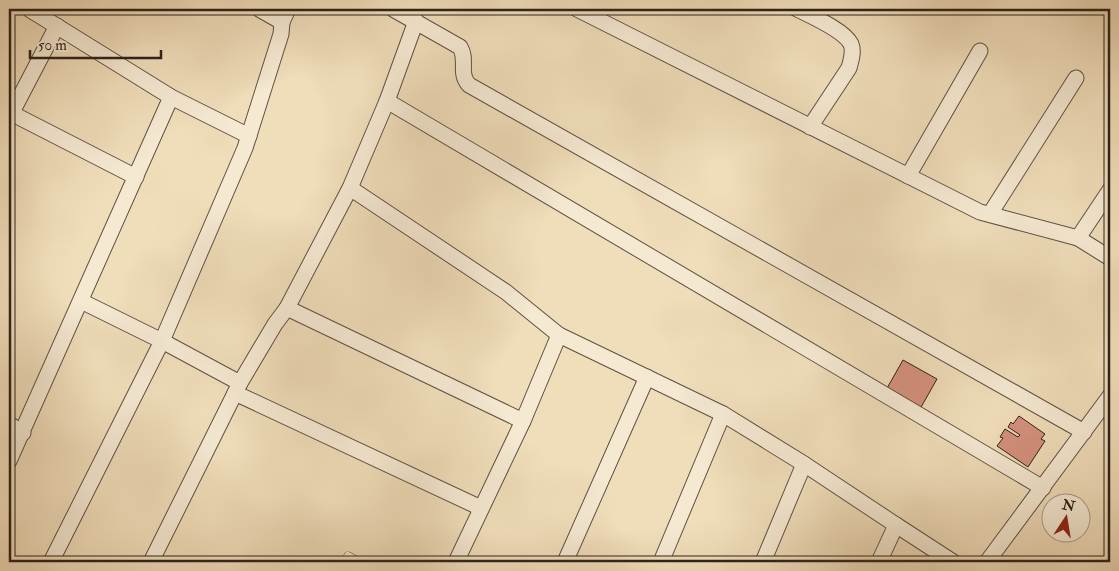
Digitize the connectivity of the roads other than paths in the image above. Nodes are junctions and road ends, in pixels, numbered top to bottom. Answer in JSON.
{"nodes":[{"id":1,"x":29,"y":9,"type":"edge"},
{"id":2,"x":259,"y":9,"type":"edge"},
{"id":3,"x":393,"y":9,"type":"edge"},
{"id":4,"x":576,"y":9,"type":"edge"},
{"id":5,"x":797,"y":9,"type":"edge"},
{"id":6,"x":285,"y":15,"type":"edge"},
{"id":7,"x":412,"y":15,"type":"edge"},
{"id":8,"x":821,"y":15,"type":"edge"},
{"id":9,"x":57,"y":26,"type":"junction"},
{"id":10,"x":980,"y":51,"type":"dead end"},
{"id":11,"x":1076,"y":78,"type":"dead end"},
{"id":12,"x":171,"y":97,"type":"junction"},
{"id":13,"x":387,"y":101,"type":"junction"},
{"id":14,"x":10,"y":115,"type":"edge"},
{"id":15,"x":810,"y":126,"type":"junction"},
{"id":16,"x":249,"y":136,"type":"junction"},
{"id":17,"x":908,"y":176,"type":"junction"},
{"id":18,"x":136,"y":177,"type":"junction"},
{"id":19,"x":350,"y":188,"type":"junction"},
{"id":20,"x":1110,"y":190,"type":"edge"},
{"id":21,"x":990,"y":214,"type":"junction"},
{"id":22,"x":1078,"y":238,"type":"junction"},
{"id":23,"x":1110,"y":258,"type":"edge"},
{"id":24,"x":81,"y":301,"type":"junction"},
{"id":25,"x":287,"y":308,"type":"junction"},
{"id":26,"x":559,"y":335,"type":"junction"},
{"id":27,"x":162,"y":341,"type":"junction"},
{"id":28,"x":647,"y":377,"type":"junction"},
{"id":29,"x":237,"y":388,"type":"junction"},
{"id":30,"x":1110,"y":396,"type":"edge"},
{"id":31,"x":723,"y":414,"type":"junction"},
{"id":32,"x":523,"y":421,"type":"junction"},
{"id":33,"x":9,"y":424,"type":"edge"},
{"id":34,"x":22,"y":432,"type":"junction"},
{"id":35,"x":1084,"y":432,"type":"junction"},
{"id":36,"x":9,"y":461,"type":"edge"},
{"id":37,"x":804,"y":464,"type":"junction"},
{"id":38,"x":1042,"y":488,"type":"junction"},
{"id":39,"x":482,"y":508,"type":"junction"},
{"id":40,"x":896,"y":525,"type":"junction"},
{"id":41,"x":348,"y":556,"type":"dead end"},
{"id":42,"x":51,"y":562,"type":"edge"},
{"id":43,"x":151,"y":562,"type":"edge"},
{"id":44,"x":359,"y":562,"type":"edge"},
{"id":45,"x":456,"y":562,"type":"edge"},
{"id":46,"x":565,"y":562,"type":"edge"},
{"id":47,"x":661,"y":562,"type":"edge"},
{"id":48,"x":763,"y":562,"type":"edge"},
{"id":49,"x":879,"y":562,"type":"edge"},
{"id":50,"x":953,"y":562,"type":"edge"},
{"id":51,"x":987,"y":562,"type":"edge"}],
"edges":[{"from":1,"to":9,"type":"street"},
{"from":2,"to":6,"type":"street"},
{"from":3,"to":7,"type":"street"},
{"from":4,"to":15,"type":"street"},
{"from":5,"to":8,"type":"street"},
{"from":6,"to":16,"type":"street"},
{"from":7,"to":13,"type":"street"},
{"from":7,"to":35,"type":"street"},
{"from":8,"to":15,"type":"street"},
{"from":9,"to":12,"type":"street"},
{"from":9,"to":14,"type":"street"},
{"from":10,"to":17,"type":"street"},
{"from":11,"to":21,"type":"street"},
{"from":12,"to":16,"type":"street"},
{"from":12,"to":18,"type":"street"},
{"from":13,"to":19,"type":"street"},
{"from":13,"to":38,"type":"street"},
{"from":14,"to":18,"type":"street"},
{"from":15,"to":17,"type":"street"},
{"from":16,"to":27,"type":"street"},
{"from":17,"to":21,"type":"street"},
{"from":18,"to":24,"type":"street"},
{"from":19,"to":25,"type":"street"},
{"from":19,"to":26,"type":"street"},
{"from":20,"to":22,"type":"street"},
{"from":21,"to":22,"type":"street"},
{"from":22,"to":23,"type":"street"},
{"from":24,"to":27,"type":"street"},
{"from":24,"to":34,"type":"street"},
{"from":25,"to":29,"type":"street"},
{"from":25,"to":32,"type":"street"},
{"from":26,"to":28,"type":"street"},
{"from":26,"to":32,"type":"street"},
{"from":27,"to":29,"type":"street"},
{"from":27,"to":42,"type":"street"},
{"from":28,"to":31,"type":"street"},
{"from":28,"to":46,"type":"street"},
{"from":29,"to":39,"type":"street"},
{"from":29,"to":43,"type":"street"},
{"from":30,"to":35,"type":"street"},
{"from":31,"to":37,"type":"street"},
{"from":31,"to":47,"type":"street"},
{"from":32,"to":39,"type":"street"},
{"from":33,"to":34,"type":"street"},
{"from":34,"to":36,"type":"street"},
{"from":35,"to":38,"type":"street"},
{"from":37,"to":40,"type":"street"},
{"from":37,"to":48,"type":"street"},
{"from":38,"to":51,"type":"street"},
{"from":39,"to":45,"type":"street"},
{"from":40,"to":49,"type":"street"},
{"from":40,"to":50,"type":"street"},
{"from":41,"to":44,"type":"lane"}]}
